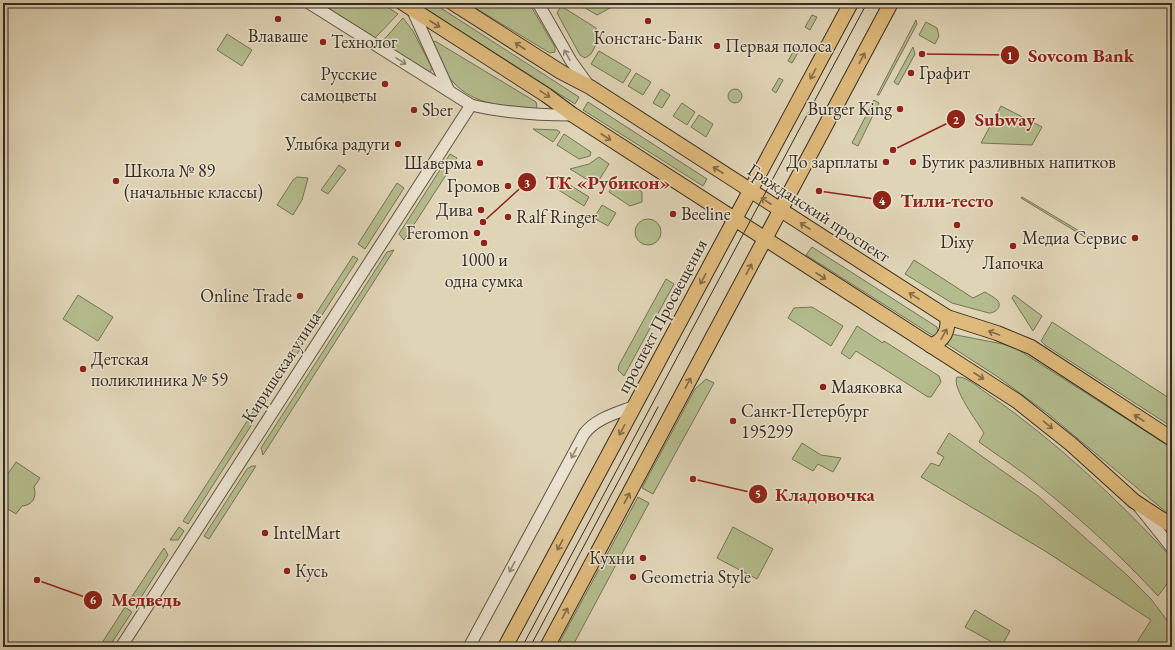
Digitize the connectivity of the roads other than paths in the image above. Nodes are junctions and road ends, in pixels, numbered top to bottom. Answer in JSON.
{"nodes":[{"id":1,"x":309,"y":3,"type":"edge"},
{"id":2,"x":453,"y":3,"type":"edge"},
{"id":3,"x":538,"y":3,"type":"edge"},
{"id":4,"x":851,"y":3,"type":"edge"},
{"id":5,"x":892,"y":3,"type":"edge"},
{"id":6,"x":407,"y":6,"type":"edge"},
{"id":7,"x":590,"y":87,"type":"junction"},
{"id":8,"x":449,"y":91,"type":"junction"},
{"id":9,"x":470,"y":105,"type":"junction"},
{"id":10,"x":573,"y":115,"type":"junction"},
{"id":11,"x":750,"y":191,"type":"junction"},
{"id":12,"x":781,"y":211,"type":"junction"},
{"id":13,"x":735,"y":220,"type":"junction"},
{"id":14,"x":765,"y":240,"type":"junction"},
{"id":15,"x":947,"y":317,"type":"junction"},
{"id":16,"x":931,"y":346,"type":"junction"},
{"id":17,"x":635,"y":406,"type":"junction"},
{"id":18,"x":1172,"y":439,"type":"edge"},
{"id":19,"x":1134,"y":501,"type":"junction"},
{"id":20,"x":1172,"y":526,"type":"edge"},
{"id":21,"x":1172,"y":548,"type":"edge"},
{"id":22,"x":121,"y":647,"type":"edge"},
{"id":23,"x":469,"y":647,"type":"edge"},
{"id":24,"x":506,"y":647,"type":"edge"},
{"id":25,"x":547,"y":647,"type":"edge"}],
"edges":[{"from":1,"to":8,"type":"street","one_way":true},
{"from":7,"to":2,"type":"main road","name":"Гражданский проспект","one_way":true},
{"from":7,"to":3,"type":"street","one_way":true},
{"from":4,"to":11,"type":"main road","name":"проспект Просвещения","one_way":true},
{"from":12,"to":5,"type":"main road","one_way":true},
{"from":6,"to":8,"type":"street"},
{"from":6,"to":10,"type":"main road","one_way":true},
{"from":11,"to":7,"type":"main road","name":"Гражданский проспект","one_way":true},
{"from":8,"to":9,"type":"street"},
{"from":9,"to":10,"type":"street"},
{"from":9,"to":22,"type":"street","name":"Киришская улица"},
{"from":10,"to":13,"type":"main road","one_way":true},
{"from":12,"to":11,"type":"main road","name":"Гражданский проспект","one_way":true},
{"from":11,"to":13,"type":"main road","name":"проспект Просвещения"},
{"from":12,"to":14,"type":"main road"},
{"from":15,"to":12,"type":"main road","name":"Гражданский проспект","one_way":true},
{"from":13,"to":14,"type":"main road"},
{"from":13,"to":17,"type":"main road","name":"проспект Просвещения","one_way":true},
{"from":14,"to":16,"type":"main road","one_way":true},
{"from":25,"to":14,"type":"main road","one_way":true},
{"from":16,"to":15,"type":"main road","one_way":true},
{"from":18,"to":15,"type":"main road","name":"Гражданский проспект","one_way":true},
{"from":16,"to":19,"type":"main road","one_way":true},
{"from":17,"to":23,"type":"street","one_way":true},
{"from":17,"to":24,"type":"main road","name":"проспект Просвещения","one_way":true},
{"from":19,"to":20,"type":"main road"},
{"from":19,"to":21,"type":"street"}]}
